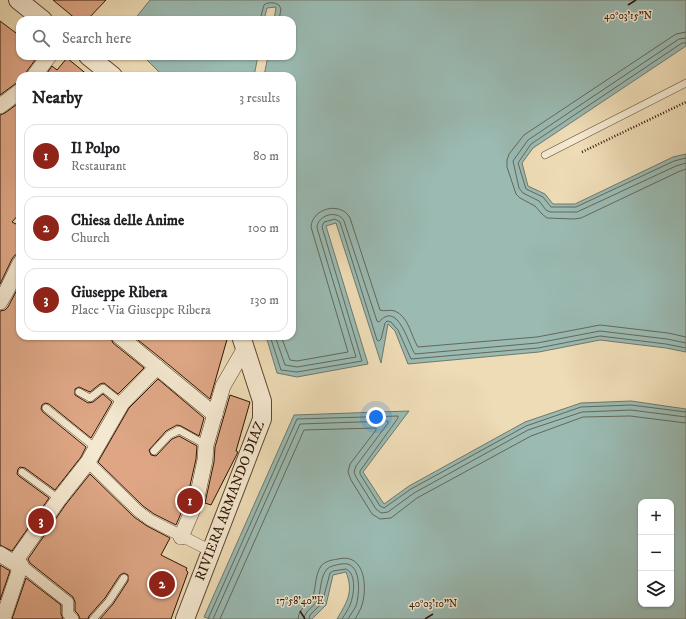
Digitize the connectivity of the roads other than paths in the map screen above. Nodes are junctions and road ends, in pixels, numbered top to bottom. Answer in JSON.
{"nodes":[{"id":1,"x":18,"y":0,"type":"edge"},
{"id":2,"x":38,"y":16,"type":"edge"},
{"id":3,"x":46,"y":60,"type":"edge"},
{"id":4,"x":93,"y":60,"type":"edge"},
{"id":5,"x":37,"y":72,"type":"edge"},
{"id":6,"x":108,"y":72,"type":"edge"},
{"id":7,"x":686,"y":83,"type":"edge"},
{"id":8,"x":16,"y":94,"type":"edge"},
{"id":9,"x":0,"y":106,"type":"edge"},
{"id":10,"x":545,"y":155,"type":"dead end"},
{"id":11,"x":16,"y":272,"type":"edge"},
{"id":12,"x":2,"y":293,"type":"edge"},
{"id":13,"x":125,"y":340,"type":"edge"},
{"id":14,"x":243,"y":342,"type":"edge"},
{"id":15,"x":157,"y":367,"type":"junction"},
{"id":16,"x":78,"y":392,"type":"dead end"},
{"id":17,"x":122,"y":403,"type":"junction"},
{"id":18,"x":46,"y":408,"type":"dead end"},
{"id":19,"x":215,"y":416,"type":"junction"},
{"id":20,"x":206,"y":445,"type":"junction"},
{"id":21,"x":96,"y":448,"type":"junction"},
{"id":22,"x":154,"y":450,"type":"dead end"},
{"id":23,"x":88,"y":462,"type":"junction"},
{"id":24,"x":22,"y":472,"type":"dead end"},
{"id":25,"x":59,"y":499,"type":"junction"},
{"id":26,"x":181,"y":537,"type":"junction"},
{"id":27,"x":211,"y":551,"type":"junction"},
{"id":28,"x":0,"y":554,"type":"edge"},
{"id":29,"x":17,"y":564,"type":"junction"},
{"id":30,"x":124,"y":578,"type":"dead end"},
{"id":31,"x":3,"y":619,"type":"edge"},
{"id":32,"x":73,"y":619,"type":"edge"},
{"id":33,"x":92,"y":619,"type":"edge"},
{"id":34,"x":185,"y":619,"type":"edge"}],
"edges":[{"from":1,"to":2,"type":"street"},
{"from":3,"to":5,"type":"street"},
{"from":4,"to":6,"type":"street"},
{"from":7,"to":10,"type":"lane"},
{"from":8,"to":9,"type":"street"},
{"from":11,"to":12,"type":"street"},
{"from":13,"to":15,"type":"street"},
{"from":14,"to":19,"type":"street"},
{"from":14,"to":27,"type":"street","name":"RIVIERA ARMANDO DIAZ"},
{"from":15,"to":17,"type":"street"},
{"from":15,"to":19,"type":"street"},
{"from":16,"to":17,"type":"lane"},
{"from":17,"to":21,"type":"street"},
{"from":18,"to":21,"type":"lane"},
{"from":19,"to":20,"type":"street"},
{"from":20,"to":22,"type":"lane"},
{"from":20,"to":26,"type":"street"},
{"from":21,"to":23,"type":"street"},
{"from":23,"to":25,"type":"street"},
{"from":23,"to":26,"type":"street"},
{"from":24,"to":25,"type":"lane"},
{"from":25,"to":29,"type":"street"},
{"from":26,"to":27,"type":"street"},
{"from":27,"to":34,"type":"street","name":"RIVIERA ARMANDO DIAZ"},
{"from":28,"to":29,"type":"street"},
{"from":29,"to":31,"type":"street"},
{"from":29,"to":32,"type":"street"},
{"from":30,"to":33,"type":"lane"}]}
